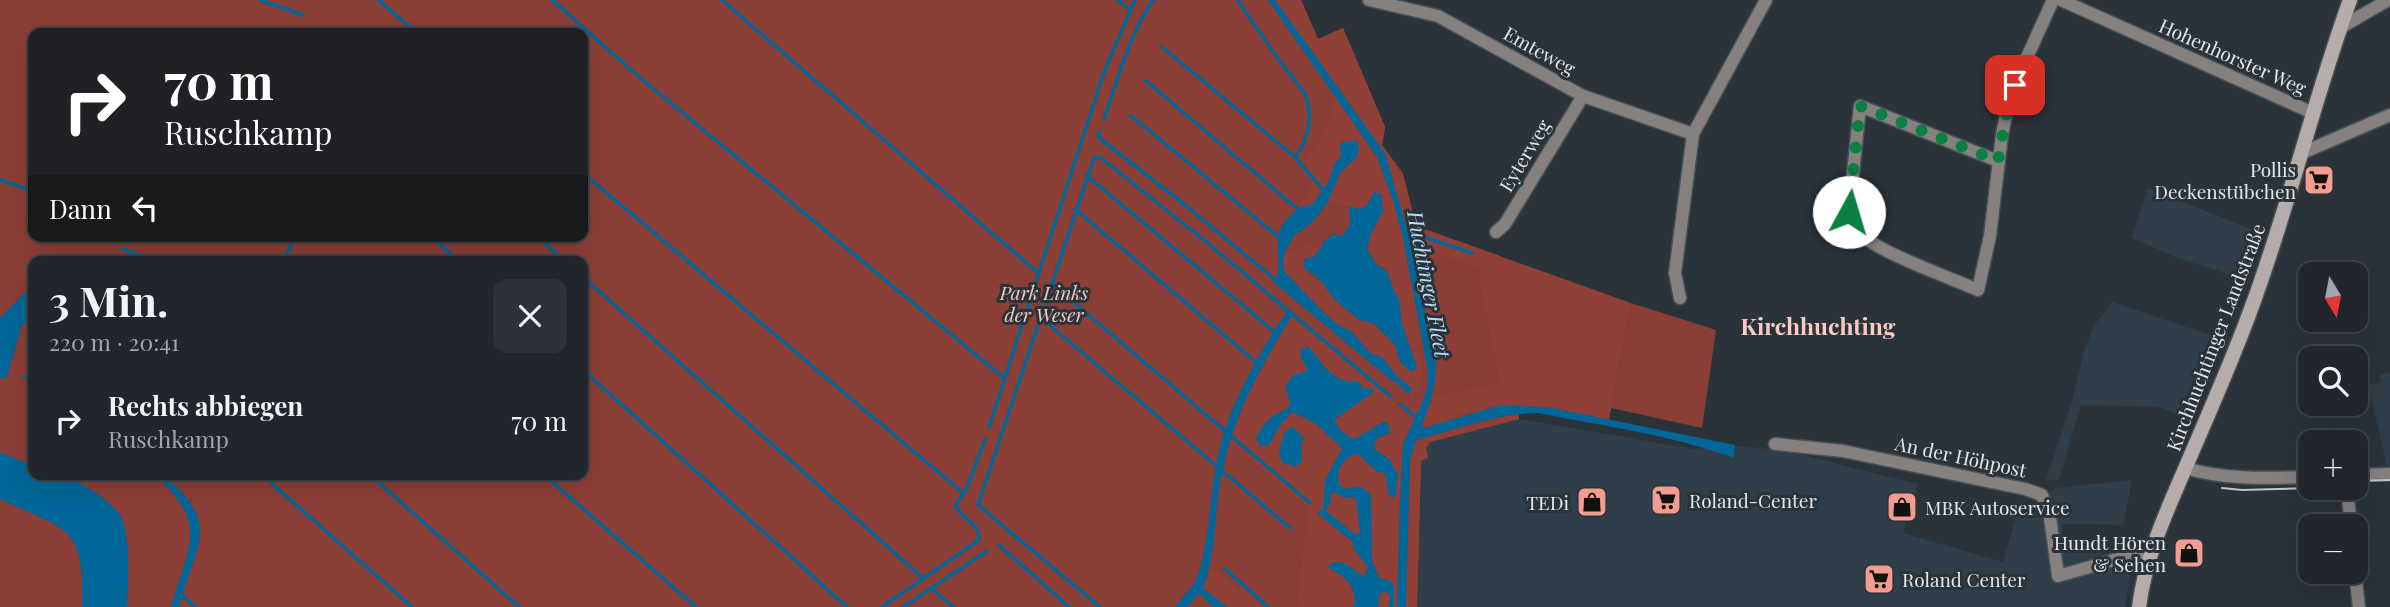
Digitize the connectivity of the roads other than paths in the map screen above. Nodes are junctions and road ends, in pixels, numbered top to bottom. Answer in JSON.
{"nodes":[{"id":1,"x":1369,"y":0,"type":"edge"},
{"id":2,"x":1766,"y":0,"type":"edge"},
{"id":3,"x":2053,"y":0,"type":"edge"},
{"id":4,"x":2061,"y":0,"type":"edge"},
{"id":5,"x":2350,"y":0,"type":"edge"},
{"id":6,"x":2381,"y":1,"type":"edge"},
{"id":7,"x":2340,"y":28,"type":"junction"},
{"id":8,"x":1583,"y":96,"type":"junction"},
{"id":9,"x":2313,"y":113,"type":"junction"},
{"id":10,"x":2390,"y":115,"type":"edge"},
{"id":11,"x":1693,"y":134,"type":"junction"},
{"id":12,"x":2302,"y":153,"type":"junction"},
{"id":13,"x":1998,"y":161,"type":"junction"},
{"id":14,"x":1496,"y":232,"type":"dead end"},
{"id":15,"x":1681,"y":298,"type":"dead end"},
{"id":16,"x":1775,"y":444,"type":"dead end"},
{"id":17,"x":2185,"y":468,"type":"junction"},
{"id":18,"x":2390,"y":474,"type":"edge"},
{"id":19,"x":2368,"y":475,"type":"edge"},
{"id":20,"x":2298,"y":477,"type":"edge"},
{"id":21,"x":2152,"y":549,"type":"junction"},
{"id":22,"x":2356,"y":584,"type":"edge"},
{"id":23,"x":2140,"y":607,"type":"edge"},
{"id":24,"x":2358,"y":607,"type":"edge"}],
"edges":[{"from":1,"to":8,"type":"street","name":"Emteweg"},
{"from":2,"to":11,"type":"street"},
{"from":3,"to":13,"type":"street"},
{"from":4,"to":9,"type":"street","name":"Hohenhorster Weg"},
{"from":5,"to":7,"type":"main road","name":"Kirchhuchtinger Landstraße"},
{"from":6,"to":7,"type":"street"},
{"from":7,"to":9,"type":"main road","name":"Kirchhuchtinger Landstraße"},
{"from":8,"to":11,"type":"street","name":"Emteweg"},
{"from":8,"to":14,"type":"street","name":"Eyterweg"},
{"from":9,"to":12,"type":"main road","name":"Kirchhuchtinger Landstraße"},
{"from":10,"to":12,"type":"street"},
{"from":11,"to":15,"type":"street"},
{"from":12,"to":17,"type":"main road","name":"Kirchhuchtinger Landstraße"},
{"from":13,"to":13,"type":"street"},
{"from":16,"to":21,"type":"street","name":"An der Höhpost"},
{"from":17,"to":20,"type":"street"},
{"from":17,"to":21,"type":"main road","name":"Kirchhuchtinger Landstraße"},
{"from":18,"to":19,"type":"street"},
{"from":21,"to":23,"type":"main road","name":"Kirchhuchtinger Landstraße"},
{"from":22,"to":24,"type":"street"}]}
